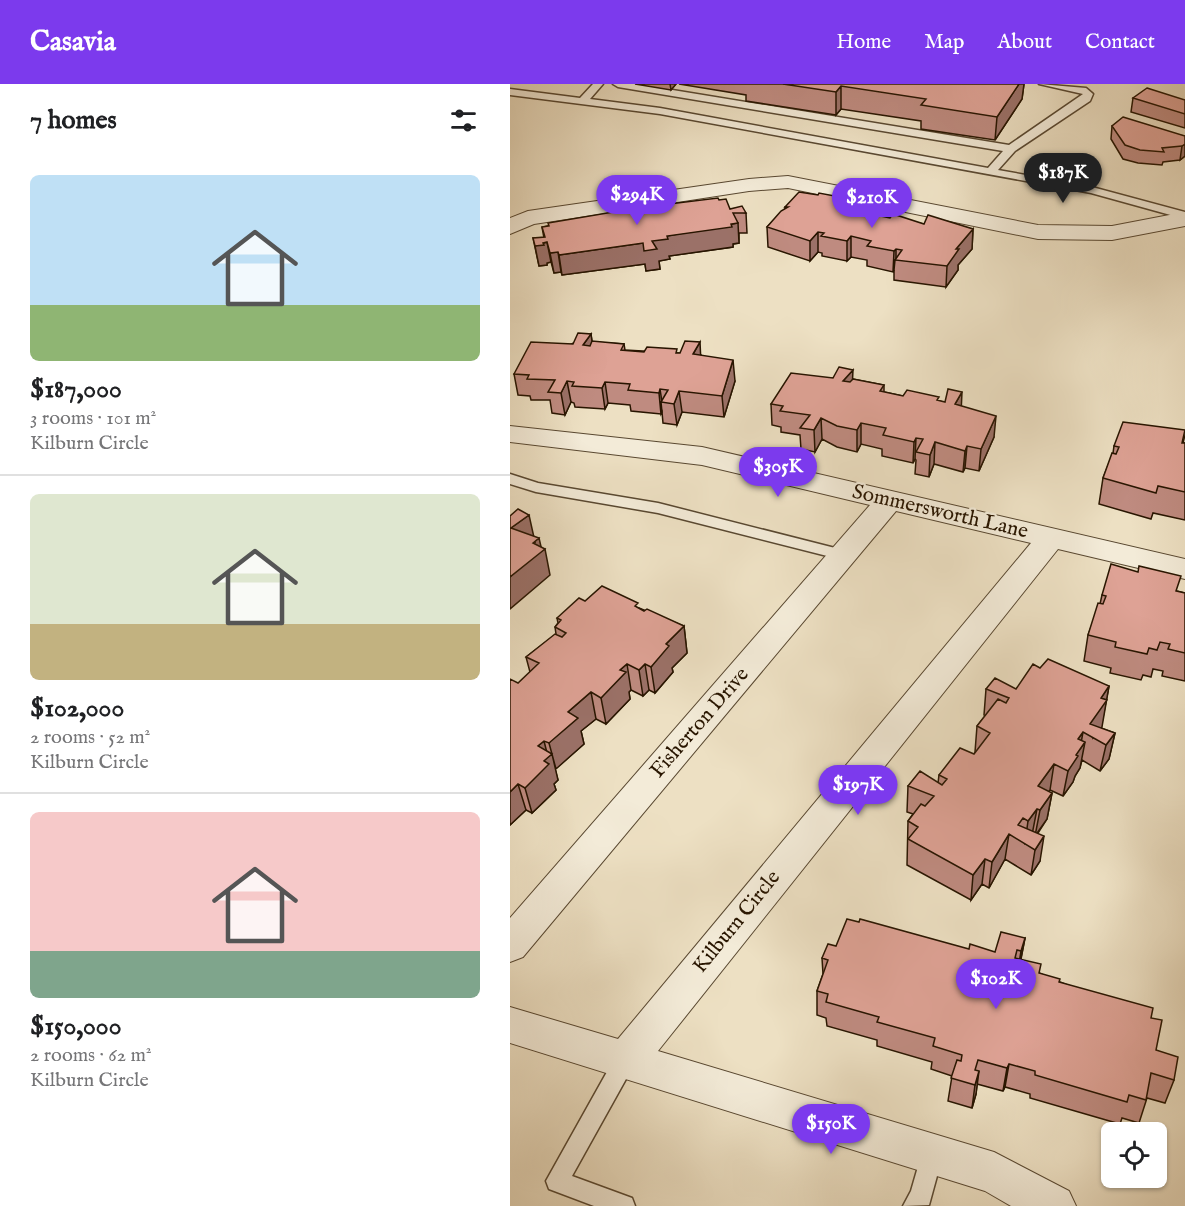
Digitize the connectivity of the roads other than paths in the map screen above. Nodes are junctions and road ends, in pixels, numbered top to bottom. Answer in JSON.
{"nodes":[{"id":1,"x":598,"y":84,"type":"edge"},
{"id":2,"x":618,"y":84,"type":"edge"},
{"id":3,"x":1044,"y":84,"type":"edge"},
{"id":4,"x":510,"y":92,"type":"edge"},
{"id":5,"x":583,"y":101,"type":"junction"},
{"id":6,"x":1011,"y":149,"type":"junction"},
{"id":7,"x":991,"y":171,"type":"junction"},
{"id":8,"x":1185,"y":218,"type":"edge"},
{"id":9,"x":510,"y":227,"type":"edge"},
{"id":10,"x":510,"y":434,"type":"edge"},
{"id":11,"x":510,"y":478,"type":"edge"},
{"id":12,"x":890,"y":500,"type":"junction"},
{"id":13,"x":1051,"y":538,"type":"junction"},
{"id":14,"x":843,"y":555,"type":"junction"},
{"id":15,"x":1185,"y":570,"type":"edge"},
{"id":16,"x":510,"y":945,"type":"edge"},
{"id":17,"x":510,"y":1026,"type":"edge"},
{"id":18,"x":625,"y":1061,"type":"junction"},
{"id":19,"x":932,"y":1154,"type":"junction"},
{"id":20,"x":624,"y":1206,"type":"edge"},
{"id":21,"x":914,"y":1206,"type":"edge"},
{"id":22,"x":1054,"y":1206,"type":"edge"}],
"edges":[{"from":1,"to":5,"type":"lane"},
{"from":2,"to":6,"type":"lane"},
{"from":3,"to":6,"type":"lane"},
{"from":4,"to":5,"type":"lane"},
{"from":5,"to":7,"type":"lane"},
{"from":6,"to":7,"type":"lane"},
{"from":7,"to":8,"type":"lane"},
{"from":8,"to":9,"type":"street"},
{"from":10,"to":12,"type":"street","name":"Sommersworth Lane"},
{"from":11,"to":14,"type":"lane"},
{"from":12,"to":13,"type":"street","name":"Sommersworth Lane"},
{"from":12,"to":14,"type":"street","name":"Fisherton Drive"},
{"from":13,"to":15,"type":"street"},
{"from":13,"to":18,"type":"street","name":"Kilburn Circle"},
{"from":14,"to":16,"type":"street","name":"Fisherton Drive"},
{"from":17,"to":18,"type":"street"},
{"from":18,"to":19,"type":"street"},
{"from":18,"to":20,"type":"lane"},
{"from":19,"to":21,"type":"lane"},
{"from":19,"to":22,"type":"street"}]}
